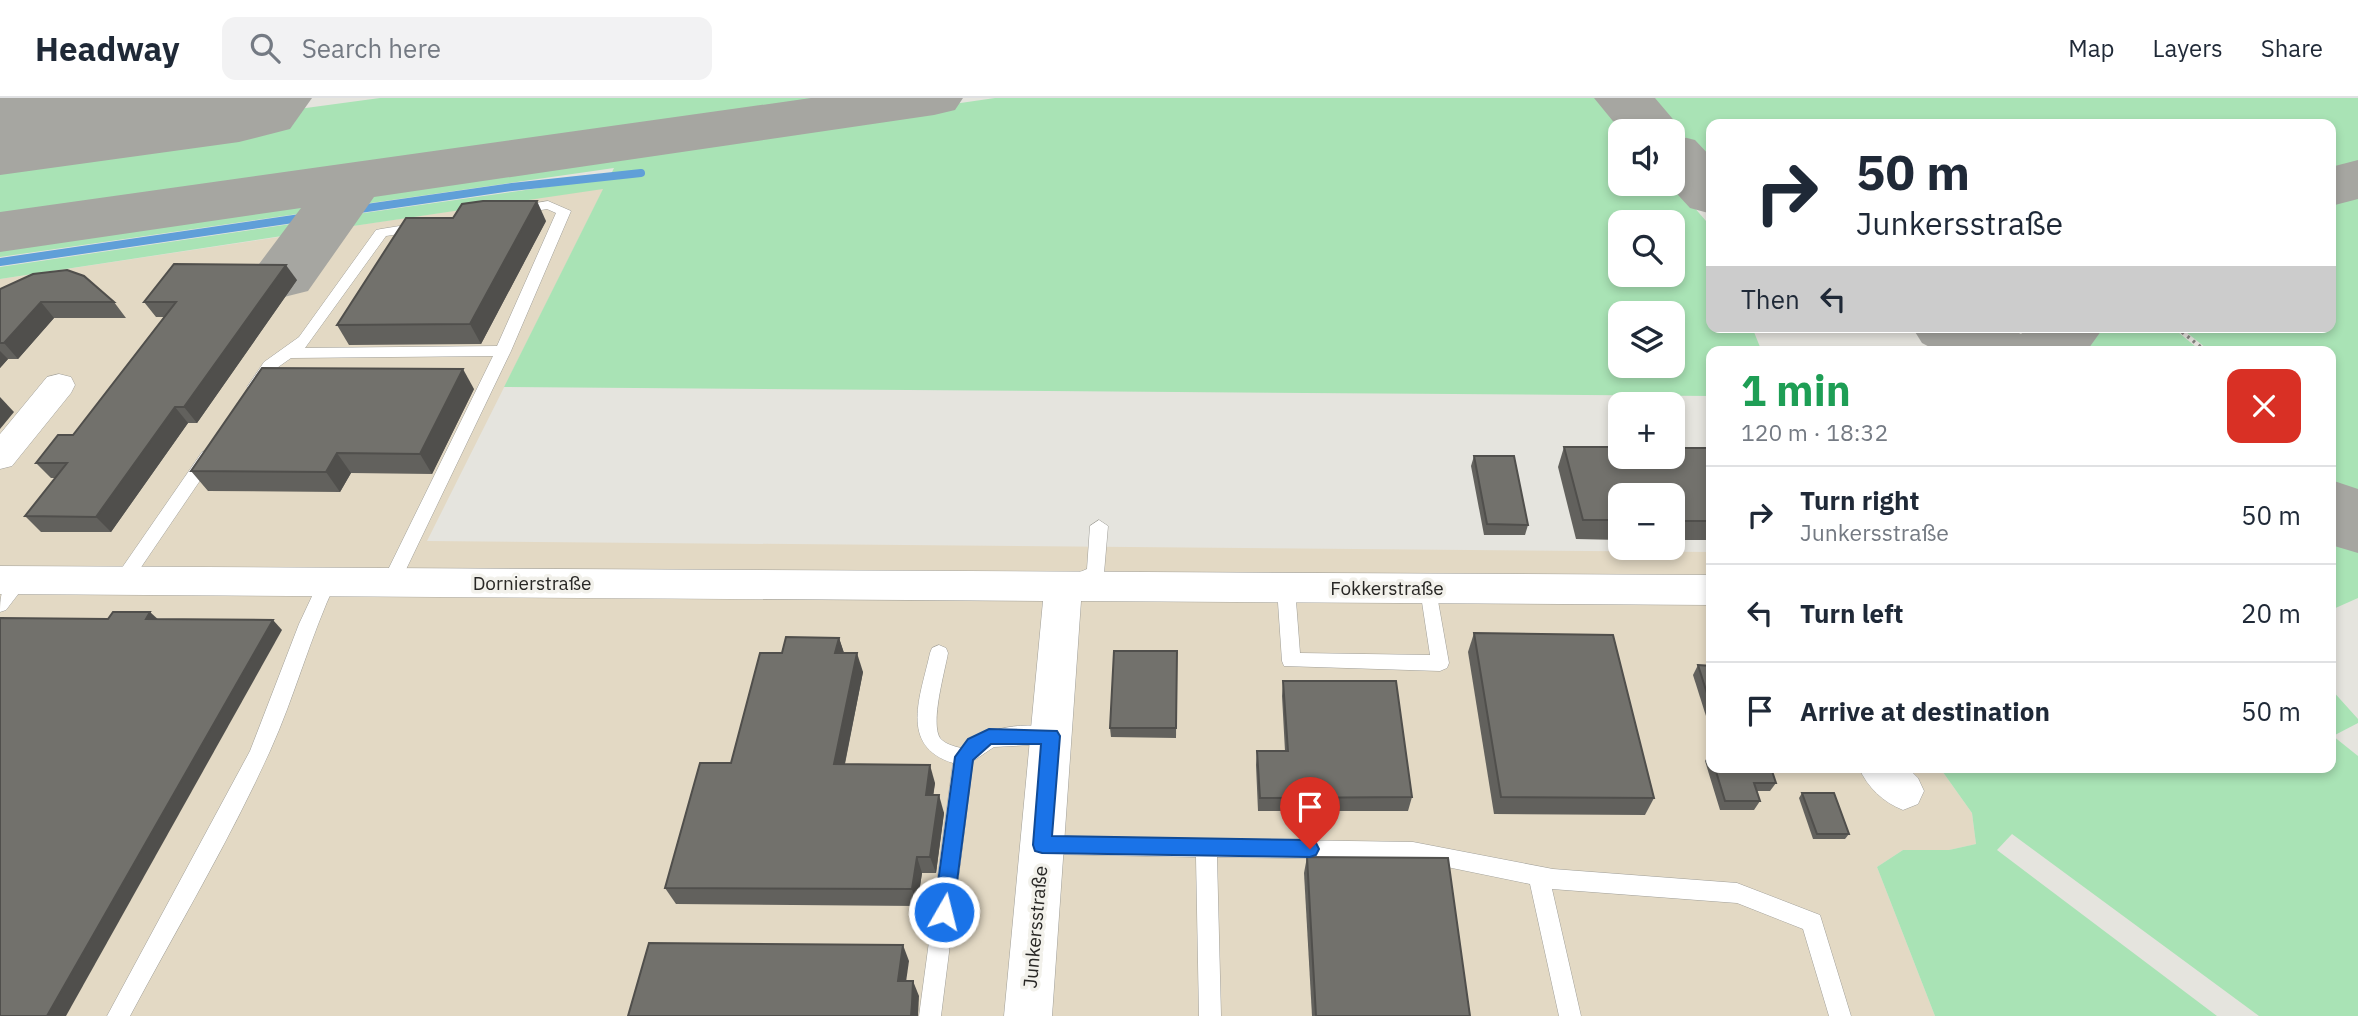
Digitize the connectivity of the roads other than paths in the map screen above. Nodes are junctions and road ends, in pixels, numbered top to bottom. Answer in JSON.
{"nodes":[{"id":1,"x":496,"y":214,"type":"edge"},
{"id":2,"x":432,"y":225,"type":"edge"},
{"id":3,"x":503,"y":351,"type":"junction"},
{"id":4,"x":287,"y":353,"type":"junction"},
{"id":5,"x":59,"y":385,"type":"dead end"},
{"id":6,"x":246,"y":401,"type":"edge"},
{"id":7,"x":215,"y":446,"type":"edge"},
{"id":8,"x":0,"y":457,"type":"edge"},
{"id":9,"x":1099,"y":526,"type":"dead end"},
{"id":10,"x":123,"y":580,"type":"junction"},
{"id":11,"x":327,"y":582,"type":"junction"},
{"id":12,"x":391,"y":582,"type":"junction"},
{"id":13,"x":1063,"y":586,"type":"junction"},
{"id":14,"x":7,"y":588,"type":"edge"},
{"id":15,"x":1286,"y":588,"type":"junction"},
{"id":16,"x":1430,"y":589,"type":"junction"},
{"id":17,"x":1706,"y":590,"type":"edge"},
{"id":18,"x":939,"y":653,"type":"dead end"},
{"id":19,"x":1051,"y":736,"type":"junction"},
{"id":20,"x":964,"y":757,"type":"junction"},
{"id":21,"x":1042,"y":845,"type":"junction"},
{"id":22,"x":1206,"y":846,"type":"junction"},
{"id":23,"x":1539,"y":877,"type":"junction"},
{"id":24,"x":118,"y":1016,"type":"edge"},
{"id":25,"x":930,"y":1016,"type":"edge"},
{"id":26,"x":1028,"y":1016,"type":"edge"},
{"id":27,"x":1210,"y":1016,"type":"edge"},
{"id":28,"x":1570,"y":1016,"type":"edge"},
{"id":29,"x":1840,"y":1016,"type":"edge"}],
"edges":[{"from":1,"to":3,"type":"lane"},
{"from":2,"to":4,"type":"lane"},
{"from":3,"to":4,"type":"lane"},
{"from":3,"to":12,"type":"lane"},
{"from":4,"to":6,"type":"lane"},
{"from":5,"to":8,"type":"street"},
{"from":7,"to":10,"type":"lane"},
{"from":9,"to":13,"type":"lane"},
{"from":10,"to":11,"type":"street","name":"Dornierstraße"},
{"from":10,"to":14,"type":"street","name":"Dornierstraße"},
{"from":11,"to":12,"type":"street","name":"Dornierstraße"},
{"from":11,"to":24,"type":"lane"},
{"from":12,"to":13,"type":"street","name":"Dornierstraße"},
{"from":13,"to":15,"type":"street","name":"Fokkerstraße"},
{"from":13,"to":19,"type":"street","name":"Junkersstraße"},
{"from":15,"to":16,"type":"street","name":"Fokkerstraße"},
{"from":15,"to":16,"type":"lane"},
{"from":16,"to":17,"type":"street","name":"Fokkerstraße"},
{"from":18,"to":20,"type":"lane"},
{"from":19,"to":20,"type":"lane"},
{"from":19,"to":21,"type":"street","name":"Junkersstraße"},
{"from":20,"to":25,"type":"lane"},
{"from":21,"to":22,"type":"lane"},
{"from":21,"to":26,"type":"street","name":"Junkersstraße"},
{"from":22,"to":23,"type":"lane"},
{"from":22,"to":27,"type":"lane"},
{"from":23,"to":28,"type":"lane"},
{"from":23,"to":29,"type":"lane"}]}
